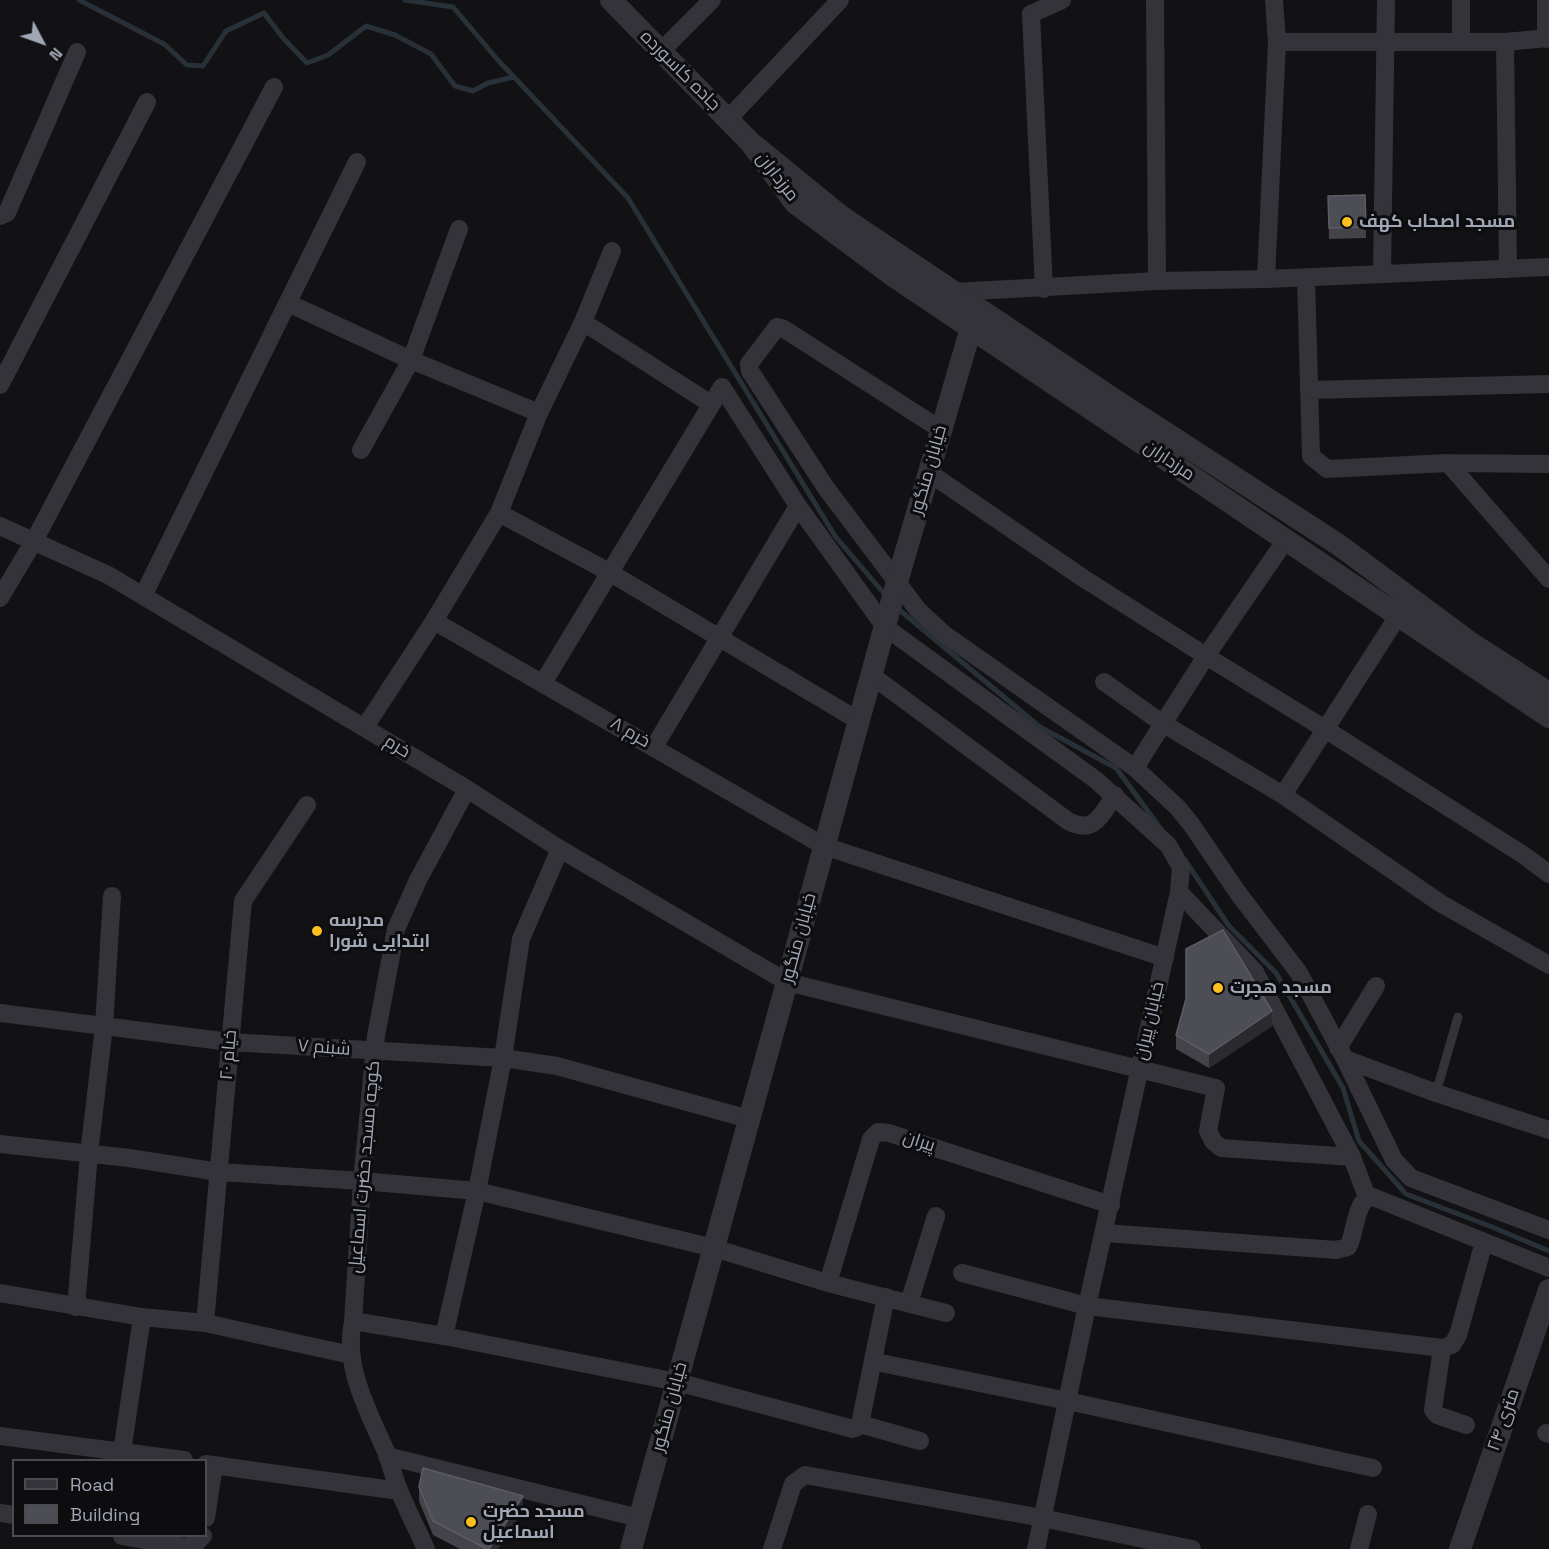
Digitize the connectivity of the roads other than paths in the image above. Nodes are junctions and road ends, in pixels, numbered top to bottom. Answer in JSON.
{"nodes":[{"id":1,"x":611,"y":0,"type":"edge"},
{"id":2,"x":712,"y":0,"type":"edge"},
{"id":3,"x":840,"y":0,"type":"edge"},
{"id":4,"x":1062,"y":0,"type":"edge"},
{"id":5,"x":1155,"y":0,"type":"edge"},
{"id":6,"x":1274,"y":0,"type":"edge"},
{"id":7,"x":1386,"y":0,"type":"edge"},
{"id":8,"x":1461,"y":0,"type":"edge"},
{"id":9,"x":1546,"y":0,"type":"edge"},
{"id":10,"x":1028,"y":7,"type":"edge"},
{"id":11,"x":1548,"y":38,"type":"edge"},
{"id":12,"x":1276,"y":42,"type":"junction"},
{"id":13,"x":1385,"y":42,"type":"junction"},
{"id":14,"x":1461,"y":42,"type":"junction"},
{"id":15,"x":1505,"y":42,"type":"junction"},
{"id":16,"x":660,"y":51,"type":"junction"},
{"id":17,"x":77,"y":52,"type":"dead end"},
{"id":18,"x":274,"y":87,"type":"dead end"},
{"id":19,"x":147,"y":102,"type":"dead end"},
{"id":20,"x":728,"y":119,"type":"junction"},
{"id":21,"x":750,"y":142,"type":"junction"},
{"id":22,"x":357,"y":162,"type":"dead end"},
{"id":23,"x":0,"y":216,"type":"edge"},
{"id":24,"x":459,"y":229,"type":"dead end"},
{"id":25,"x":612,"y":251,"type":"dead end"},
{"id":26,"x":1549,"y":267,"type":"edge"},
{"id":27,"x":1508,"y":269,"type":"junction"},
{"id":28,"x":1382,"y":273,"type":"junction"},
{"id":29,"x":1306,"y":277,"type":"junction"},
{"id":30,"x":1266,"y":279,"type":"junction"},
{"id":31,"x":1157,"y":281,"type":"junction"},
{"id":32,"x":1044,"y":288,"type":"junction"},
{"id":33,"x":954,"y":292,"type":"junction"},
{"id":34,"x":288,"y":303,"type":"junction"},
{"id":35,"x":583,"y":322,"type":"junction"},
{"id":36,"x":971,"y":328,"type":"junction"},
{"id":37,"x":411,"y":360,"type":"junction"},
{"id":38,"x":1549,"y":384,"type":"edge"},
{"id":39,"x":0,"y":385,"type":"edge"},
{"id":40,"x":1309,"y":390,"type":"junction"},
{"id":41,"x":711,"y":404,"type":"junction"},
{"id":42,"x":539,"y":413,"type":"junction"},
{"id":43,"x":940,"y":429,"type":"junction"},
{"id":44,"x":361,"y":450,"type":"dead end"},
{"id":45,"x":1448,"y":463,"type":"junction"},
{"id":46,"x":1549,"y":464,"type":"edge"},
{"id":47,"x":927,"y":472,"type":"junction"},
{"id":48,"x":798,"y":506,"type":"junction"},
{"id":49,"x":499,"y":513,"type":"junction"},
{"id":50,"x":0,"y":526,"type":"edge"},
{"id":51,"x":34,"y":541,"type":"junction"},
{"id":52,"x":1285,"y":541,"type":"junction"},
{"id":53,"x":609,"y":572,"type":"junction"},
{"id":54,"x":1549,"y":579,"type":"edge"},
{"id":55,"x":897,"y":582,"type":"junction"},
{"id":56,"x":143,"y":596,"type":"junction"},
{"id":57,"x":0,"y":598,"type":"edge"},
{"id":58,"x":1398,"y":616,"type":"junction"},
{"id":59,"x":434,"y":621,"type":"junction"},
{"id":60,"x":885,"y":627,"type":"junction"},
{"id":61,"x":720,"y":638,"type":"junction"},
{"id":62,"x":1206,"y":656,"type":"junction"},
{"id":63,"x":871,"y":675,"type":"junction"},
{"id":64,"x":1104,"y":682,"type":"dead end"},
{"id":65,"x":543,"y":683,"type":"junction"},
{"id":66,"x":1547,"y":685,"type":"edge"},
{"id":67,"x":1549,"y":717,"type":"edge"},
{"id":68,"x":859,"y":721,"type":"junction"},
{"id":69,"x":1162,"y":723,"type":"junction"},
{"id":70,"x":365,"y":727,"type":"junction"},
{"id":71,"x":1325,"y":729,"type":"junction"},
{"id":72,"x":654,"y":747,"type":"junction"},
{"id":73,"x":1135,"y":768,"type":"junction"},
{"id":74,"x":467,"y":789,"type":"junction"},
{"id":75,"x":1115,"y":795,"type":"junction"},
{"id":76,"x":1283,"y":795,"type":"junction"},
{"id":77,"x":307,"y":805,"type":"dead end"},
{"id":78,"x":824,"y":846,"type":"junction"},
{"id":79,"x":560,"y":849,"type":"junction"},
{"id":80,"x":1549,"y":874,"type":"edge"},
{"id":81,"x":1179,"y":892,"type":"junction"},
{"id":82,"x":112,"y":896,"type":"dead end"},
{"id":83,"x":1165,"y":958,"type":"junction"},
{"id":84,"x":1549,"y":965,"type":"edge"},
{"id":85,"x":787,"y":982,"type":"junction"},
{"id":86,"x":1376,"y":986,"type":"dead end"},
{"id":87,"x":0,"y":1013,"type":"edge"},
{"id":88,"x":1458,"y":1017,"type":"dead end"},
{"id":89,"x":104,"y":1026,"type":"junction"},
{"id":90,"x":230,"y":1042,"type":"junction"},
{"id":91,"x":375,"y":1051,"type":"junction"},
{"id":92,"x":1341,"y":1054,"type":"junction"},
{"id":93,"x":503,"y":1058,"type":"junction"},
{"id":94,"x":1139,"y":1070,"type":"junction"},
{"id":95,"x":1436,"y":1093,"type":"junction"},
{"id":96,"x":749,"y":1119,"type":"junction"},
{"id":97,"x":1549,"y":1130,"type":"edge"},
{"id":98,"x":0,"y":1144,"type":"edge"},
{"id":99,"x":89,"y":1154,"type":"junction"},
{"id":100,"x":1352,"y":1157,"type":"junction"},
{"id":101,"x":219,"y":1172,"type":"junction"},
{"id":102,"x":362,"y":1181,"type":"junction"},
{"id":103,"x":477,"y":1191,"type":"junction"},
{"id":104,"x":1367,"y":1197,"type":"junction"},
{"id":105,"x":1111,"y":1205,"type":"junction"},
{"id":106,"x":936,"y":1216,"type":"dead end"},
{"id":107,"x":1549,"y":1230,"type":"edge"},
{"id":108,"x":1105,"y":1233,"type":"junction"},
{"id":109,"x":1484,"y":1242,"type":"junction"},
{"id":110,"x":714,"y":1248,"type":"junction"},
{"id":111,"x":1549,"y":1268,"type":"edge"},
{"id":112,"x":962,"y":1273,"type":"dead end"},
{"id":113,"x":828,"y":1283,"type":"junction"},
{"id":114,"x":1549,"y":1290,"type":"edge"},
{"id":115,"x":0,"y":1293,"type":"edge"},
{"id":116,"x":886,"y":1297,"type":"junction"},
{"id":117,"x":909,"y":1303,"type":"junction"},
{"id":118,"x":1087,"y":1306,"type":"junction"},
{"id":119,"x":76,"y":1307,"type":"junction"},
{"id":120,"x":946,"y":1313,"type":"dead end"},
{"id":121,"x":141,"y":1317,"type":"junction"},
{"id":122,"x":353,"y":1321,"type":"junction"},
{"id":123,"x":205,"y":1323,"type":"junction"},
{"id":124,"x":444,"y":1336,"type":"junction"},
{"id":125,"x":1442,"y":1348,"type":"junction"},
{"id":126,"x":351,"y":1355,"type":"junction"},
{"id":127,"x":872,"y":1365,"type":"junction"},
{"id":128,"x":677,"y":1382,"type":"junction"},
{"id":129,"x":1068,"y":1401,"type":"junction"},
{"id":130,"x":860,"y":1424,"type":"junction"},
{"id":131,"x":1467,"y":1425,"type":"dead end"},
{"id":132,"x":0,"y":1436,"type":"edge"},
{"id":133,"x":920,"y":1441,"type":"dead end"},
{"id":134,"x":122,"y":1452,"type":"junction"},
{"id":135,"x":387,"y":1455,"type":"junction"},
{"id":136,"x":170,"y":1459,"type":"edge"},
{"id":137,"x":209,"y":1464,"type":"edge"},
{"id":138,"x":1373,"y":1468,"type":"dead end"},
{"id":139,"x":399,"y":1491,"type":"junction"},
{"id":140,"x":207,"y":1500,"type":"edge"},
{"id":141,"x":1368,"y":1514,"type":"dead end"},
{"id":142,"x":639,"y":1518,"type":"junction"},
{"id":143,"x":1042,"y":1518,"type":"junction"},
{"id":144,"x":129,"y":1537,"type":"edge"},
{"id":145,"x":202,"y":1537,"type":"edge"},
{"id":146,"x":426,"y":1549,"type":"edge"},
{"id":147,"x":631,"y":1549,"type":"edge"},
{"id":148,"x":772,"y":1549,"type":"edge"},
{"id":149,"x":1036,"y":1549,"type":"edge"},
{"id":150,"x":1192,"y":1549,"type":"edge"},
{"id":151,"x":1359,"y":1549,"type":"edge"},
{"id":152,"x":1461,"y":1549,"type":"edge"}],
"edges":[{"from":1,"to":16,"type":"street","name":"جاده کاسورده"},
{"from":2,"to":16,"type":"street"},
{"from":3,"to":20,"type":"street"},
{"from":4,"to":10,"type":"street"},
{"from":5,"to":31,"type":"street"},
{"from":6,"to":12,"type":"street"},
{"from":7,"to":13,"type":"street"},
{"from":8,"to":14,"type":"street"},
{"from":9,"to":11,"type":"street"},
{"from":10,"to":32,"type":"street"},
{"from":11,"to":15,"type":"street"},
{"from":12,"to":13,"type":"street"},
{"from":12,"to":30,"type":"street"},
{"from":13,"to":14,"type":"street"},
{"from":13,"to":28,"type":"street"},
{"from":14,"to":15,"type":"street"},
{"from":15,"to":27,"type":"street"},
{"from":16,"to":20,"type":"street","name":"جاده کاسورده"},
{"from":17,"to":23,"type":"street"},
{"from":18,"to":51,"type":"street"},
{"from":19,"to":39,"type":"street"},
{"from":20,"to":21,"type":"street","name":"جاده کاسورده"},
{"from":21,"to":33,"type":"street","name":"مرزداران"},
{"from":21,"to":36,"type":"street","name":"مرزداران"},
{"from":22,"to":34,"type":"street"},
{"from":24,"to":37,"type":"street"},
{"from":25,"to":35,"type":"street"},
{"from":26,"to":27,"type":"street"},
{"from":27,"to":28,"type":"street"},
{"from":28,"to":29,"type":"street"},
{"from":29,"to":30,"type":"street"},
{"from":29,"to":40,"type":"street"},
{"from":30,"to":31,"type":"street"},
{"from":31,"to":32,"type":"street"},
{"from":32,"to":33,"type":"street"},
{"from":33,"to":66,"type":"street","name":"مرزداران"},
{"from":34,"to":37,"type":"street"},
{"from":34,"to":56,"type":"street"},
{"from":35,"to":41,"type":"street"},
{"from":35,"to":42,"type":"street"},
{"from":36,"to":43,"type":"street","name":"خیابان منگور"},
{"from":36,"to":52,"type":"street","name":"مرزداران"},
{"from":37,"to":42,"type":"street"},
{"from":37,"to":44,"type":"street"},
{"from":38,"to":40,"type":"street"},
{"from":40,"to":45,"type":"street"},
{"from":41,"to":48,"type":"street","name":"خیابان پیران"},
{"from":41,"to":53,"type":"street"},
{"from":42,"to":49,"type":"street"},
{"from":43,"to":47,"type":"street","name":"خیابان منگور"},
{"from":43,"to":55,"type":"street"},
{"from":45,"to":46,"type":"street"},
{"from":45,"to":54,"type":"street"},
{"from":47,"to":55,"type":"street","name":"خیابان منگور"},
{"from":47,"to":62,"type":"street"},
{"from":48,"to":60,"type":"street","name":"خیابان پیران"},
{"from":48,"to":61,"type":"street"},
{"from":49,"to":53,"type":"street"},
{"from":49,"to":59,"type":"street"},
{"from":50,"to":51,"type":"street","name":"خرم"},
{"from":51,"to":56,"type":"street","name":"خرم"},
{"from":51,"to":57,"type":"street"},
{"from":52,"to":58,"type":"street","name":"مرزداران"},
{"from":52,"to":62,"type":"street"},
{"from":53,"to":61,"type":"street"},
{"from":53,"to":65,"type":"street"},
{"from":55,"to":60,"type":"street","name":"خیابان منگور"},
{"from":55,"to":73,"type":"street"},
{"from":56,"to":70,"type":"street","name":"خرم"},
{"from":58,"to":67,"type":"street","name":"مرزداران"},
{"from":58,"to":71,"type":"street"},
{"from":59,"to":65,"type":"street","name":"خرم ۸"},
{"from":59,"to":70,"type":"street"},
{"from":60,"to":63,"type":"street","name":"خیابان منگور"},
{"from":60,"to":75,"type":"street","name":"خیابان پیران"},
{"from":61,"to":68,"type":"street"},
{"from":61,"to":72,"type":"street"},
{"from":62,"to":69,"type":"street"},
{"from":62,"to":71,"type":"street"},
{"from":63,"to":68,"type":"street","name":"خیابان منگور"},
{"from":63,"to":75,"type":"street"},
{"from":64,"to":69,"type":"street"},
{"from":65,"to":72,"type":"street","name":"خرم ۸"},
{"from":68,"to":78,"type":"street","name":"خیابان منگور"},
{"from":69,"to":73,"type":"street"},
{"from":69,"to":76,"type":"street"},
{"from":70,"to":74,"type":"street","name":"خرم"},
{"from":71,"to":76,"type":"street"},
{"from":71,"to":80,"type":"street"},
{"from":72,"to":78,"type":"street","name":"خرم ۸"},
{"from":73,"to":92,"type":"street"},
{"from":74,"to":79,"type":"street","name":"خرم"},
{"from":74,"to":91,"type":"street","name":"کوچه مسجد حضرت اسماعیل"},
{"from":75,"to":81,"type":"street","name":"خیابان پیران"},
{"from":76,"to":84,"type":"street"},
{"from":77,"to":90,"type":"street","name":"خیام ۲۰"},
{"from":78,"to":83,"type":"street","name":"خرم ۸"},
{"from":78,"to":85,"type":"street","name":"خیابان منگور"},
{"from":79,"to":85,"type":"street","name":"خرم"},
{"from":79,"to":93,"type":"street"},
{"from":81,"to":83,"type":"street","name":"خیابان پیران"},
{"from":81,"to":100,"type":"street"},
{"from":82,"to":89,"type":"street"},
{"from":83,"to":94,"type":"street","name":"خیابان پیران"},
{"from":85,"to":94,"type":"street","name":"خرم"},
{"from":85,"to":96,"type":"street","name":"خیابان منگور"},
{"from":86,"to":92,"type":"street"},
{"from":87,"to":89,"type":"street","name":"شبنم ۷"},
{"from":88,"to":95,"type":"lane"},
{"from":89,"to":90,"type":"street","name":"شبنم ۷"},
{"from":89,"to":99,"type":"street"},
{"from":90,"to":91,"type":"street","name":"شبنم ۷"},
{"from":90,"to":101,"type":"street","name":"خیام ۲۰"},
{"from":91,"to":93,"type":"street","name":"شبنم ۷"},
{"from":91,"to":102,"type":"street","name":"کوچه مسجد حضرت اسماعیل"},
{"from":92,"to":95,"type":"street"},
{"from":92,"to":107,"type":"street"},
{"from":93,"to":96,"type":"street","name":"شبنم ۷"},
{"from":93,"to":103,"type":"street"},
{"from":94,"to":100,"type":"street","name":"خرم"},
{"from":94,"to":105,"type":"street","name":"خیابان پیران"},
{"from":95,"to":97,"type":"street"},
{"from":96,"to":110,"type":"street","name":"خیابان منگور"},
{"from":98,"to":99,"type":"street"},
{"from":99,"to":101,"type":"street"},
{"from":99,"to":119,"type":"street"},
{"from":100,"to":104,"type":"street"},
{"from":101,"to":102,"type":"street"},
{"from":101,"to":123,"type":"street","name":"خیام ۲۰"},
{"from":102,"to":103,"type":"street"},
{"from":102,"to":122,"type":"street","name":"کوچه مسجد حضرت اسماعیل"},
{"from":103,"to":110,"type":"street"},
{"from":103,"to":124,"type":"street"},
{"from":104,"to":108,"type":"street"},
{"from":104,"to":109,"type":"street"},
{"from":105,"to":108,"type":"street","name":"خیابان پیران"},
{"from":105,"to":113,"type":"street","name":"پیران"},
{"from":106,"to":117,"type":"street"},
{"from":108,"to":118,"type":"street","name":"خیابان پیران"},
{"from":109,"to":111,"type":"street"},
{"from":109,"to":125,"type":"street"},
{"from":110,"to":113,"type":"street"},
{"from":110,"to":128,"type":"street","name":"خیابان منگور"},
{"from":112,"to":118,"type":"street"},
{"from":113,"to":116,"type":"street"},
{"from":114,"to":152,"type":"street","name":"۲۴ متری"},
{"from":115,"to":119,"type":"street"},
{"from":116,"to":117,"type":"street"},
{"from":116,"to":127,"type":"street"},
{"from":117,"to":120,"type":"street"},
{"from":118,"to":125,"type":"street"},
{"from":118,"to":129,"type":"street","name":"خیابان پیران"},
{"from":119,"to":121,"type":"street"},
{"from":121,"to":123,"type":"street"},
{"from":121,"to":134,"type":"street"},
{"from":122,"to":124,"type":"street"},
{"from":122,"to":126,"type":"street","name":"کوچه مسجد حضرت اسماعیل"},
{"from":123,"to":126,"type":"street"},
{"from":124,"to":128,"type":"street"},
{"from":125,"to":131,"type":"street"},
{"from":126,"to":135,"type":"street","name":"کوچه مسجد حضرت اسماعیل"},
{"from":127,"to":129,"type":"street"},
{"from":127,"to":130,"type":"street"},
{"from":128,"to":130,"type":"street"},
{"from":128,"to":142,"type":"street","name":"خیابان منگور"},
{"from":129,"to":138,"type":"street"},
{"from":129,"to":143,"type":"street","name":"خیابان پیران"},
{"from":130,"to":133,"type":"street"},
{"from":132,"to":134,"type":"street"},
{"from":134,"to":136,"type":"street"},
{"from":135,"to":139,"type":"street","name":"کوچه مسجد حضرت اسماعیل"},
{"from":135,"to":142,"type":"street"},
{"from":137,"to":139,"type":"street"},
{"from":137,"to":140,"type":"street"},
{"from":139,"to":146,"type":"street","name":"کوچه مسجد حضرت اسماعیل"},
{"from":141,"to":151,"type":"street"},
{"from":142,"to":147,"type":"street","name":"خیابان منگور"},
{"from":143,"to":148,"type":"street"},
{"from":143,"to":149,"type":"street","name":"خیابان پیران"},
{"from":143,"to":150,"type":"street"},
{"from":144,"to":145,"type":"street"}]}
